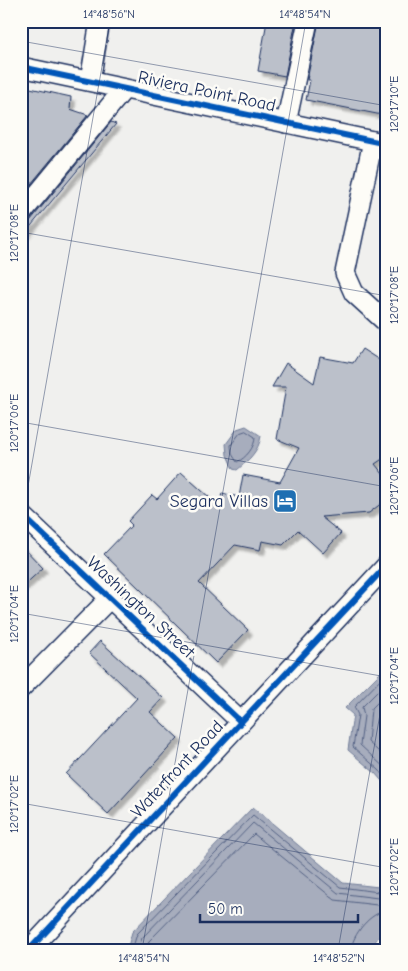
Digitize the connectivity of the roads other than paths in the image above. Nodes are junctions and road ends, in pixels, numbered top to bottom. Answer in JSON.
{"nodes":[{"id":1,"x":100,"y":21,"type":"edge"},
{"id":2,"x":308,"y":21,"type":"edge"},
{"id":3,"x":21,"y":67,"type":"edge"},
{"id":4,"x":90,"y":81,"type":"junction"},
{"id":5,"x":124,"y":89,"type":"junction"},
{"id":6,"x":286,"y":123,"type":"junction"},
{"id":7,"x":380,"y":143,"type":"edge"},
{"id":8,"x":21,"y":214,"type":"edge"},
{"id":9,"x":387,"y":323,"type":"edge"},
{"id":10,"x":21,"y":514,"type":"edge"},
{"id":11,"x":387,"y":565,"type":"edge"},
{"id":12,"x":109,"y":599,"type":"junction"},
{"id":13,"x":21,"y":688,"type":"edge"},
{"id":14,"x":241,"y":722,"type":"junction"},
{"id":15,"x":29,"y":950,"type":"edge"}],
"edges":[{"from":1,"to":4,"type":"street"},
{"from":2,"to":6,"type":"street"},
{"from":3,"to":4,"type":"street","name":"Riviera Point Road"},
{"from":4,"to":5,"type":"street","name":"Riviera Point Road"},
{"from":5,"to":6,"type":"street","name":"Riviera Point Road"},
{"from":5,"to":8,"type":"street"},
{"from":6,"to":7,"type":"street","name":"Riviera Point Road"},
{"from":7,"to":9,"type":"street"},
{"from":10,"to":12,"type":"street","name":"Washington Street"},
{"from":11,"to":14,"type":"street","name":"Waterfront Road"},
{"from":12,"to":13,"type":"street"},
{"from":12,"to":14,"type":"street","name":"Washington Street"},
{"from":14,"to":15,"type":"street","name":"Waterfront Road"}]}
